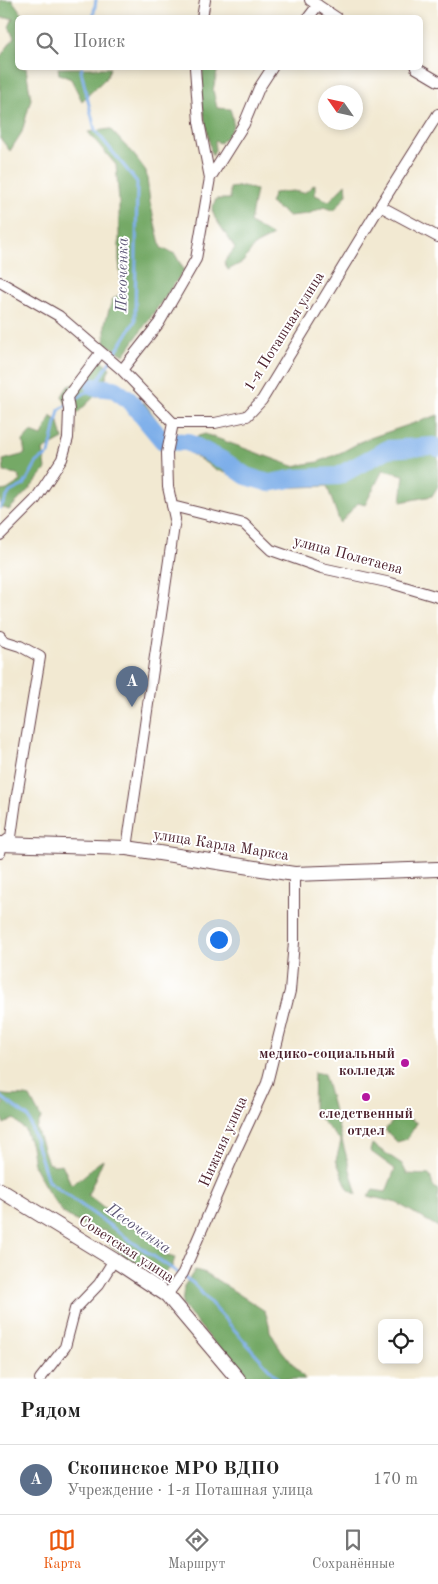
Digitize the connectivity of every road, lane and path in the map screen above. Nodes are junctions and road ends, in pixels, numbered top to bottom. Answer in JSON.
{"nodes":[{"id":1,"x":205,"y":0,"type":"edge"},
{"id":2,"x":314,"y":3,"type":"edge"},
{"id":3,"x":202,"y":15,"type":"edge"},
{"id":4,"x":309,"y":15,"type":"edge"},
{"id":5,"x":333,"y":15,"type":"edge"},
{"id":6,"x":195,"y":70,"type":"edge"},
{"id":7,"x":271,"y":70,"type":"edge"},
{"id":8,"x":419,"y":70,"type":"edge"},
{"id":9,"x":438,"y":81,"type":"edge"},
{"id":10,"x":438,"y":114,"type":"edge"},
{"id":11,"x":210,"y":178,"type":"junction"},
{"id":12,"x":380,"y":206,"type":"junction"},
{"id":13,"x":438,"y":237,"type":"edge"},
{"id":14,"x":0,"y":282,"type":"edge"},
{"id":15,"x":100,"y":352,"type":"junction"},
{"id":16,"x":122,"y":370,"type":"junction"},
{"id":17,"x":173,"y":423,"type":"junction"},
{"id":18,"x":172,"y":506,"type":"junction"},
{"id":19,"x":0,"y":535,"type":"edge"},
{"id":20,"x":438,"y":597,"type":"edge"},
{"id":21,"x":0,"y":636,"type":"edge"},
{"id":22,"x":1,"y":847,"type":"edge"},
{"id":23,"x":127,"y":848,"type":"junction"},
{"id":24,"x":438,"y":869,"type":"edge"},
{"id":25,"x":294,"y":874,"type":"junction"},
{"id":26,"x":0,"y":1190,"type":"edge"},
{"id":27,"x":114,"y":1260,"type":"junction"},
{"id":28,"x":166,"y":1294,"type":"junction"},
{"id":29,"x":40,"y":1379,"type":"edge"},
{"id":30,"x":238,"y":1379,"type":"edge"}],
"edges":[{"from":1,"to":3,"type":"street"},
{"from":2,"to":4,"type":"street"},
{"from":2,"to":5,"type":"street"},
{"from":6,"to":11,"type":"street"},
{"from":7,"to":11,"type":"street"},
{"from":8,"to":9,"type":"street"},
{"from":10,"to":12,"type":"street","name":"1-я Поташная улица"},
{"from":11,"to":16,"type":"street"},
{"from":12,"to":13,"type":"street"},
{"from":12,"to":17,"type":"street","name":"1-я Поташная улица"},
{"from":14,"to":15,"type":"street"},
{"from":15,"to":16,"type":"street"},
{"from":15,"to":19,"type":"street"},
{"from":16,"to":17,"type":"street"},
{"from":17,"to":18,"type":"street"},
{"from":18,"to":20,"type":"street","name":"улица Полетаева"},
{"from":18,"to":23,"type":"street"},
{"from":21,"to":22,"type":"street"},
{"from":22,"to":23,"type":"main road","name":"улица Карла Маркса"},
{"from":23,"to":25,"type":"main road","name":"улица Карла Маркса"},
{"from":24,"to":25,"type":"main road","name":"улица Карла Маркса"},
{"from":25,"to":28,"type":"street","name":"Нижняя улица"},
{"from":26,"to":27,"type":"main road","name":"Советская улица"},
{"from":27,"to":28,"type":"main road","name":"Советская улица"},
{"from":27,"to":29,"type":"street"},
{"from":28,"to":30,"type":"main road","name":"Советская улица"}]}
